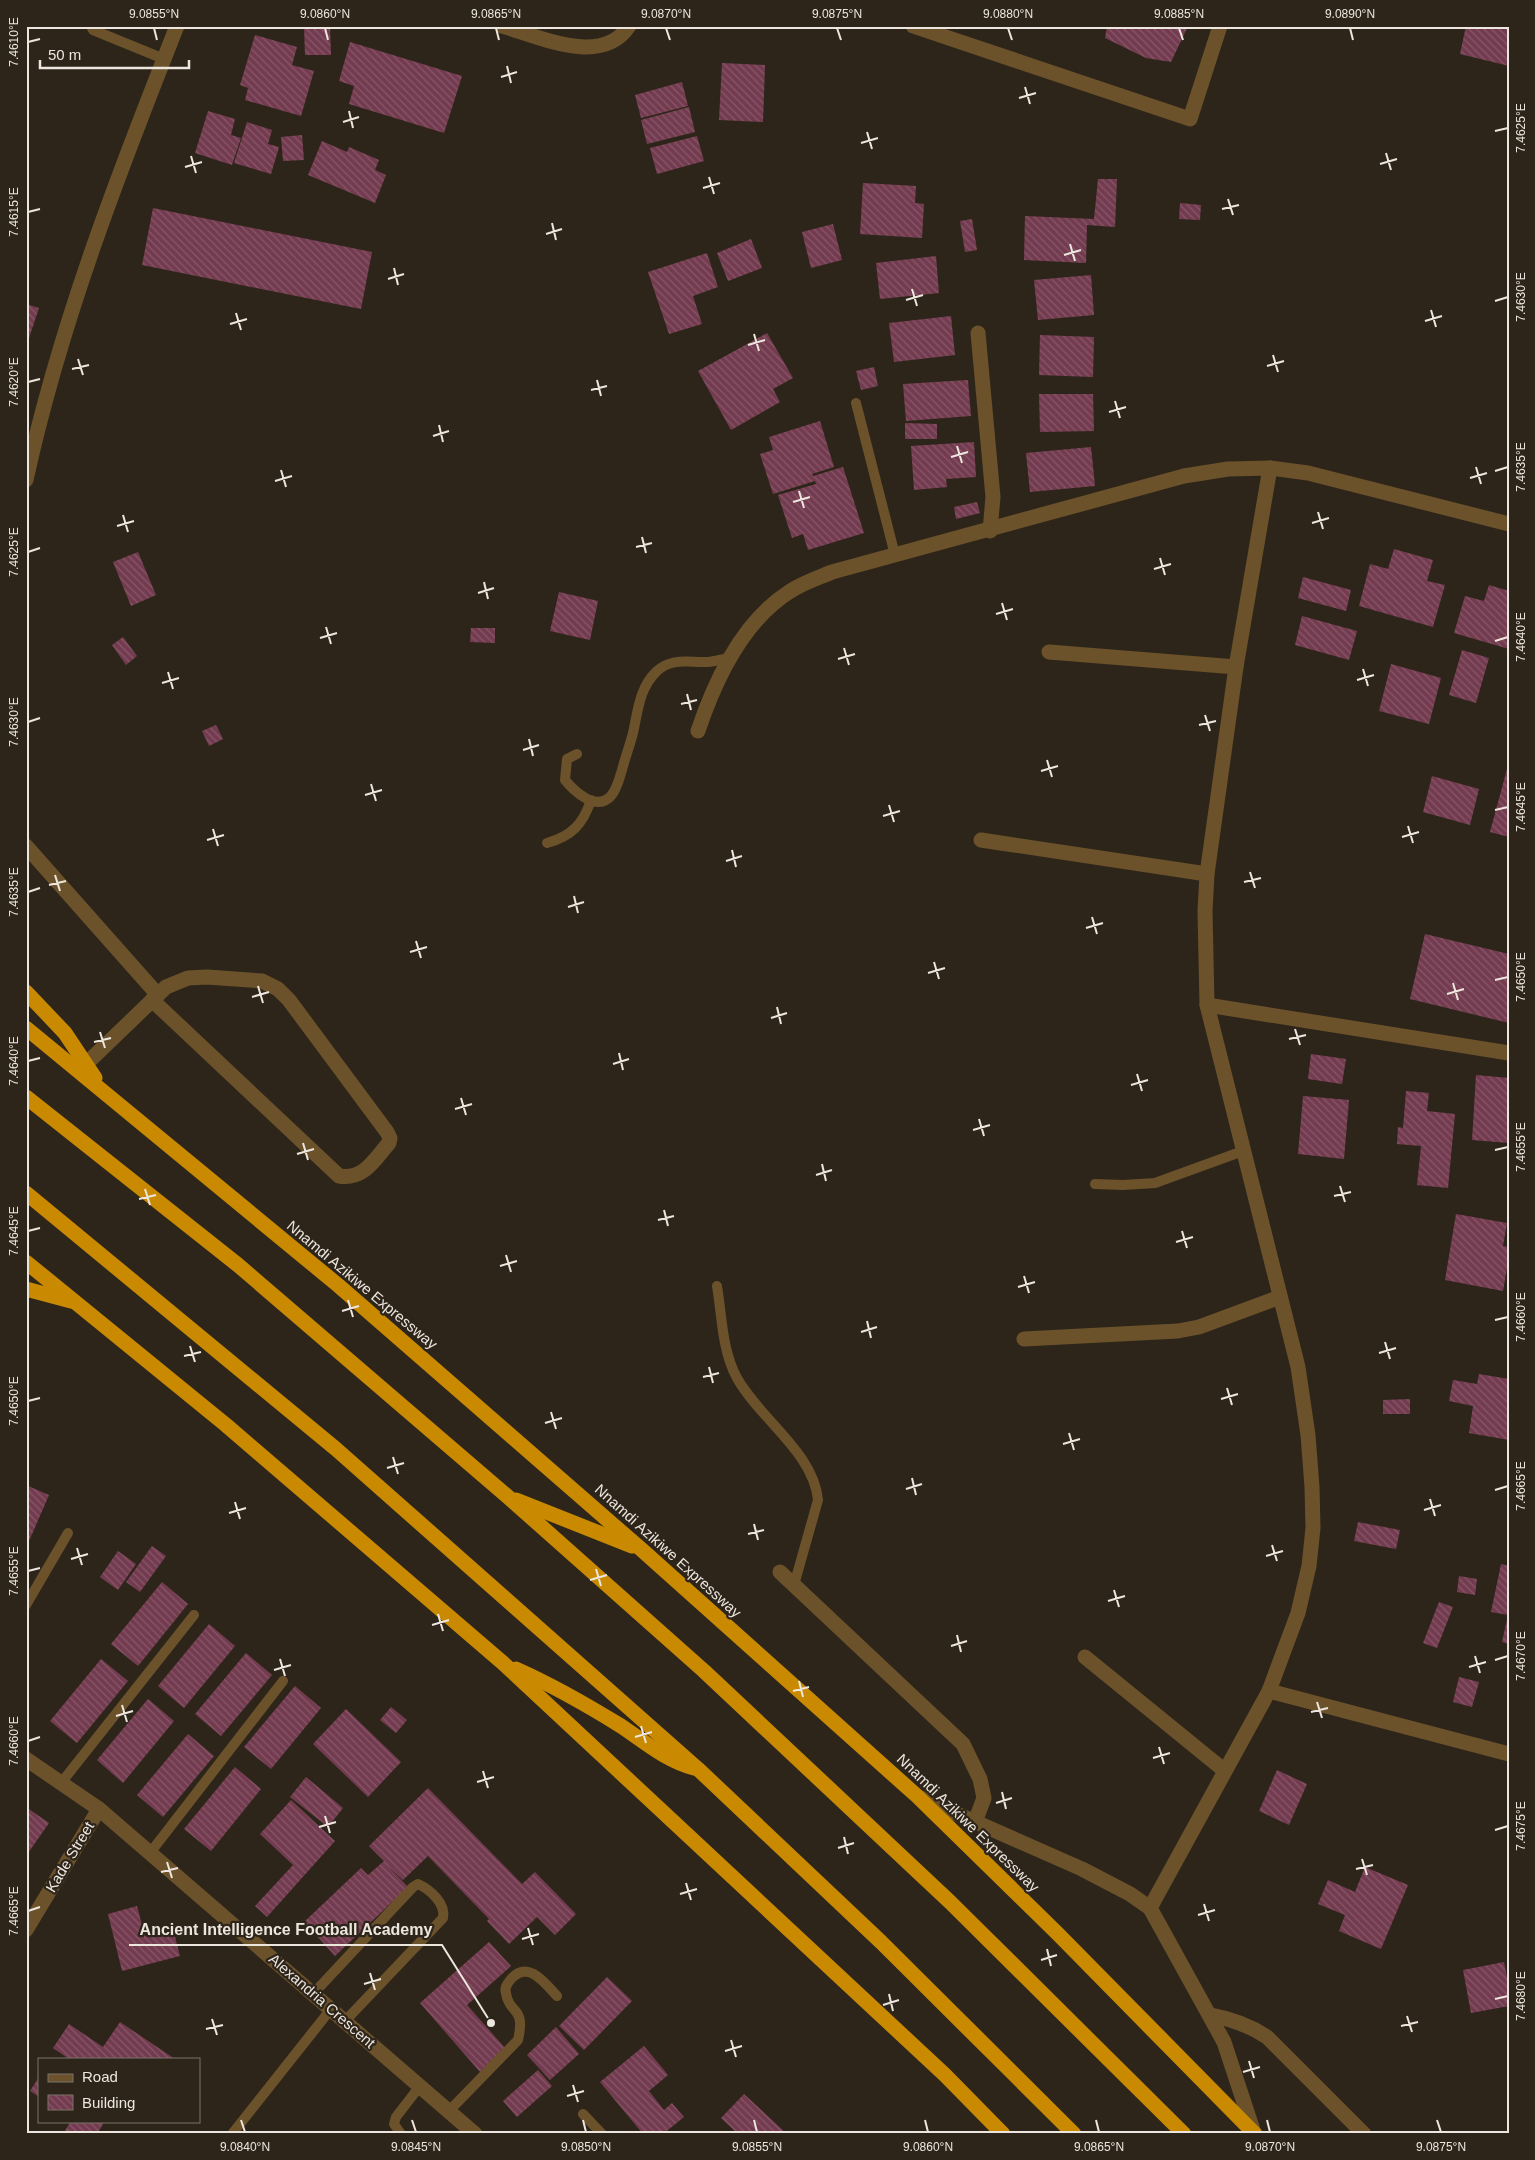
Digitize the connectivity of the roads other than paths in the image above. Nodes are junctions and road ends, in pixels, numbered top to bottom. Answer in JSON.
{"nodes":[{"id":1,"x":91,"y":26,"type":"edge"},
{"id":2,"x":177,"y":26,"type":"edge"},
{"id":3,"x":502,"y":26,"type":"edge"},
{"id":4,"x":629,"y":26,"type":"edge"},
{"id":5,"x":913,"y":26,"type":"edge"},
{"id":6,"x":1220,"y":26,"type":"edge"},
{"id":7,"x":164,"y":59,"type":"junction"},
{"id":8,"x":978,"y":333,"type":"dead end"},
{"id":9,"x":856,"y":403,"type":"dead end"},
{"id":10,"x":1270,"y":468,"type":"junction"},
{"id":11,"x":26,"y":480,"type":"edge"},
{"id":12,"x":1509,"y":524,"type":"edge"},
{"id":13,"x":990,"y":531,"type":"junction"},
{"id":14,"x":895,"y":555,"type":"junction"},
{"id":15,"x":1049,"y":652,"type":"dead end"},
{"id":16,"x":731,"y":658,"type":"junction"},
{"id":17,"x":1236,"y":667,"type":"junction"},
{"id":18,"x":698,"y":731,"type":"dead end"},
{"id":19,"x":577,"y":754,"type":"dead end"},
{"id":20,"x":591,"y":800,"type":"junction"},
{"id":21,"x":981,"y":840,"type":"dead end"},
{"id":22,"x":547,"y":843,"type":"dead end"},
{"id":23,"x":26,"y":846,"type":"edge"},
{"id":24,"x":1207,"y":874,"type":"junction"},
{"id":25,"x":26,"y":992,"type":"edge"},
{"id":26,"x":155,"y":998,"type":"junction"},
{"id":27,"x":1207,"y":1005,"type":"junction"},
{"id":28,"x":26,"y":1028,"type":"edge"},
{"id":29,"x":1509,"y":1053,"type":"edge"},
{"id":30,"x":86,"y":1064,"type":"junction"},
{"id":31,"x":101,"y":1088,"type":"junction"},
{"id":32,"x":26,"y":1097,"type":"edge"},
{"id":33,"x":1243,"y":1151,"type":"junction"},
{"id":34,"x":1095,"y":1184,"type":"dead end"},
{"id":35,"x":26,"y":1193,"type":"edge"},
{"id":36,"x":26,"y":1262,"type":"edge"},
{"id":37,"x":717,"y":1286,"type":"dead end"},
{"id":38,"x":26,"y":1289,"type":"edge"},
{"id":39,"x":1280,"y":1297,"type":"junction"},
{"id":40,"x":76,"y":1302,"type":"junction"},
{"id":41,"x":1024,"y":1339,"type":"dead end"},
{"id":42,"x":506,"y":1496,"type":"junction"},
{"id":43,"x":68,"y":1533,"type":"dead end"},
{"id":44,"x":642,"y":1550,"type":"junction"},
{"id":45,"x":780,"y":1572,"type":"dead end"},
{"id":46,"x":794,"y":1585,"type":"junction"},
{"id":47,"x":26,"y":1605,"type":"edge"},
{"id":48,"x":194,"y":1615,"type":"dead end"},
{"id":49,"x":1085,"y":1657,"type":"dead end"},
{"id":50,"x":503,"y":1663,"type":"junction"},
{"id":51,"x":283,"y":1681,"type":"dead end"},
{"id":52,"x":1269,"y":1691,"type":"junction"},
{"id":53,"x":1509,"y":1754,"type":"edge"},
{"id":54,"x":26,"y":1759,"type":"edge"},
{"id":55,"x":698,"y":1769,"type":"junction"},
{"id":56,"x":1225,"y":1771,"type":"junction"},
{"id":57,"x":61,"y":1783,"type":"junction"},
{"id":58,"x":917,"y":1796,"type":"junction"},
{"id":59,"x":99,"y":1809,"type":"junction"},
{"id":60,"x":975,"y":1822,"type":"junction"},
{"id":61,"x":150,"y":1853,"type":"junction"},
{"id":62,"x":1150,"y":1908,"type":"junction"},
{"id":63,"x":26,"y":1930,"type":"edge"},
{"id":64,"x":313,"y":1994,"type":"junction"},
{"id":65,"x":557,"y":1996,"type":"dead end"},
{"id":66,"x":331,"y":2009,"type":"junction"},
{"id":67,"x":1210,"y":2015,"type":"junction"},
{"id":68,"x":345,"y":2022,"type":"junction"},
{"id":69,"x":420,"y":2086,"type":"junction"},
{"id":70,"x":449,"y":2111,"type":"junction"},
{"id":71,"x":583,"y":2114,"type":"dead end"},
{"id":72,"x":1254,"y":2133,"type":"edge"},
{"id":73,"x":232,"y":2134,"type":"edge"},
{"id":74,"x":401,"y":2134,"type":"edge"},
{"id":75,"x":475,"y":2134,"type":"edge"},
{"id":76,"x":602,"y":2134,"type":"edge"},
{"id":77,"x":1003,"y":2134,"type":"edge"},
{"id":78,"x":1074,"y":2134,"type":"edge"},
{"id":79,"x":1184,"y":2134,"type":"edge"},
{"id":80,"x":1364,"y":2134,"type":"edge"}],
"edges":[{"from":1,"to":7,"type":"lane"},
{"from":2,"to":7,"type":"street"},
{"from":3,"to":4,"type":"street"},
{"from":5,"to":6,"type":"street"},
{"from":7,"to":11,"type":"street"},
{"from":8,"to":13,"type":"street"},
{"from":9,"to":14,"type":"lane"},
{"from":10,"to":12,"type":"street"},
{"from":10,"to":13,"type":"street"},
{"from":10,"to":17,"type":"street"},
{"from":13,"to":14,"type":"street"},
{"from":14,"to":16,"type":"street"},
{"from":15,"to":17,"type":"street"},
{"from":16,"to":18,"type":"street"},
{"from":16,"to":20,"type":"lane"},
{"from":17,"to":24,"type":"street"},
{"from":19,"to":20,"type":"lane"},
{"from":20,"to":22,"type":"lane"},
{"from":21,"to":24,"type":"street"},
{"from":23,"to":26,"type":"street"},
{"from":24,"to":27,"type":"street"},
{"from":25,"to":30,"type":"highway"},
{"from":26,"to":26,"type":"street"},
{"from":26,"to":30,"type":"street"},
{"from":27,"to":29,"type":"street"},
{"from":27,"to":33,"type":"street"},
{"from":28,"to":31,"type":"highway","name":"Nnamdi Azikiwe Expressway"},
{"from":30,"to":31,"type":"highway"},
{"from":31,"to":44,"type":"highway","name":"Nnamdi Azikiwe Expressway"},
{"from":32,"to":42,"type":"highway"},
{"from":33,"to":34,"type":"lane"},
{"from":33,"to":39,"type":"street"},
{"from":35,"to":55,"type":"highway"},
{"from":36,"to":40,"type":"highway"},
{"from":37,"to":46,"type":"lane"},
{"from":38,"to":40,"type":"highway"},
{"from":39,"to":41,"type":"street"},
{"from":39,"to":52,"type":"street"},
{"from":40,"to":50,"type":"highway"},
{"from":42,"to":44,"type":"highway"},
{"from":42,"to":79,"type":"highway"},
{"from":43,"to":47,"type":"lane"},
{"from":44,"to":58,"type":"highway","name":"Nnamdi Azikiwe Expressway"},
{"from":45,"to":46,"type":"street"},
{"from":46,"to":60,"type":"street"},
{"from":48,"to":57,"type":"lane"},
{"from":49,"to":56,"type":"street"},
{"from":50,"to":55,"type":"highway"},
{"from":50,"to":77,"type":"highway"},
{"from":51,"to":61,"type":"lane"},
{"from":52,"to":53,"type":"street"},
{"from":52,"to":56,"type":"street"},
{"from":54,"to":57,"type":"street","name":"Alexandria Crescent"},
{"from":55,"to":78,"type":"highway"},
{"from":56,"to":62,"type":"street"},
{"from":57,"to":59,"type":"street","name":"Alexandria Crescent"},
{"from":58,"to":60,"type":"street"},
{"from":58,"to":72,"type":"highway","name":"Nnamdi Azikiwe Expressway"},
{"from":59,"to":61,"type":"street","name":"Alexandria Crescent"},
{"from":59,"to":63,"type":"street","name":"Kade Street"},
{"from":60,"to":62,"type":"street"},
{"from":61,"to":64,"type":"street","name":"Alexandria Crescent"},
{"from":62,"to":67,"type":"street"},
{"from":64,"to":66,"type":"street","name":"Alexandria Crescent"},
{"from":64,"to":68,"type":"lane"},
{"from":65,"to":70,"type":"lane"},
{"from":66,"to":68,"type":"street","name":"Alexandria Crescent"},
{"from":66,"to":73,"type":"lane"},
{"from":67,"to":72,"type":"street"},
{"from":67,"to":80,"type":"street"},
{"from":68,"to":69,"type":"street","name":"Alexandria Crescent"},
{"from":69,"to":70,"type":"street","name":"Alexandria Crescent"},
{"from":69,"to":74,"type":"lane"},
{"from":70,"to":75,"type":"street","name":"Alexandria Crescent"},
{"from":71,"to":76,"type":"lane"}]}
